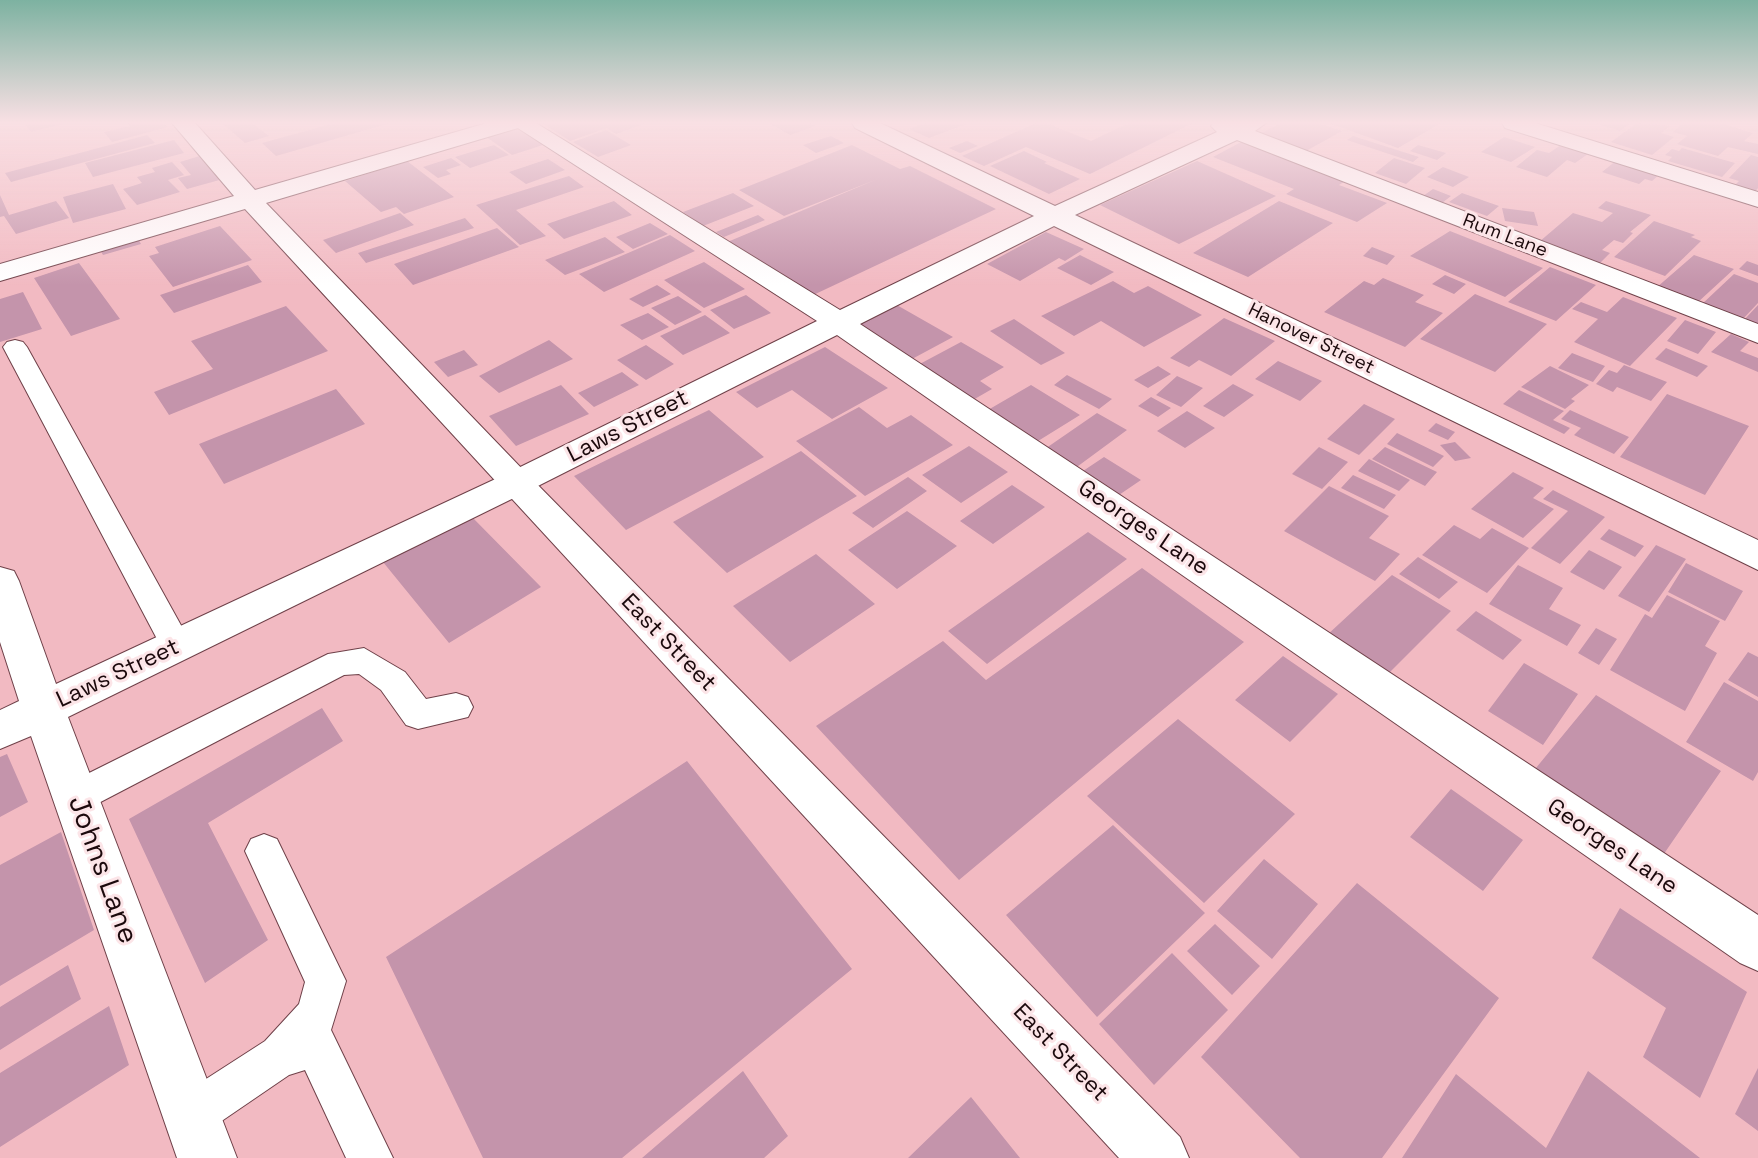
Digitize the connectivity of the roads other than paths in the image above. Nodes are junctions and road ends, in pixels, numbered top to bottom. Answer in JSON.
{"nodes":[{"id":1,"x":229,"y":177,"type":"edge"},
{"id":2,"x":330,"y":177,"type":"edge"},
{"id":3,"x":606,"y":177,"type":"edge"},
{"id":4,"x":976,"y":177,"type":"edge"},
{"id":5,"x":1132,"y":177,"type":"edge"},
{"id":6,"x":1363,"y":177,"type":"edge"},
{"id":7,"x":1685,"y":177,"type":"edge"},
{"id":8,"x":1758,"y":200,"type":"edge"},
{"id":9,"x":250,"y":201,"type":"junction"},
{"id":10,"x":1055,"y":215,"type":"junction"},
{"id":11,"x":0,"y":274,"type":"edge"},
{"id":12,"x":838,"y":322,"type":"junction"},
{"id":13,"x":1758,"y":334,"type":"edge"},
{"id":14,"x":15,"y":347,"type":"dead end"},
{"id":15,"x":516,"y":483,"type":"junction"},
{"id":16,"x":1758,"y":556,"type":"edge"},
{"id":17,"x":0,"y":581,"type":"edge"},
{"id":18,"x":177,"y":647,"type":"junction"},
{"id":19,"x":456,"y":707,"type":"dead end"},
{"id":20,"x":43,"y":709,"type":"junction"},
{"id":21,"x":0,"y":730,"type":"edge"},
{"id":22,"x":76,"y":797,"type":"junction"},
{"id":23,"x":264,"y":851,"type":"dead end"},
{"id":24,"x":1758,"y":946,"type":"edge"},
{"id":25,"x":278,"y":1057,"type":"junction"},
{"id":26,"x":199,"y":1136,"type":"edge"},
{"id":27,"x":370,"y":1158,"type":"edge"},
{"id":28,"x":1159,"y":1158,"type":"edge"}],
"edges":[{"from":1,"to":9,"type":"street","name":"East Street"},
{"from":2,"to":9,"type":"street"},
{"from":3,"to":12,"type":"street","name":"Georges Lane"},
{"from":4,"to":10,"type":"street","name":"Hanover Street"},
{"from":5,"to":10,"type":"street","name":"Laws Street"},
{"from":6,"to":13,"type":"street","name":"Rum Lane"},
{"from":7,"to":8,"type":"street"},
{"from":9,"to":11,"type":"street"},
{"from":9,"to":15,"type":"street","name":"East Street"},
{"from":10,"to":12,"type":"street","name":"Laws Street"},
{"from":10,"to":16,"type":"street","name":"Hanover Street"},
{"from":12,"to":15,"type":"street","name":"Laws Street"},
{"from":12,"to":24,"type":"street","name":"Georges Lane"},
{"from":14,"to":18,"type":"lane"},
{"from":15,"to":18,"type":"street","name":"Laws Street"},
{"from":15,"to":28,"type":"street","name":"East Street"},
{"from":17,"to":20,"type":"street","name":"Johns Lane"},
{"from":18,"to":20,"type":"street","name":"Laws Street"},
{"from":19,"to":22,"type":"lane"},
{"from":20,"to":21,"type":"street","name":"Laws Street"},
{"from":20,"to":22,"type":"street","name":"Johns Lane"},
{"from":22,"to":26,"type":"street","name":"Johns Lane"},
{"from":23,"to":25,"type":"lane"},
{"from":25,"to":26,"type":"lane"},
{"from":25,"to":27,"type":"lane"}]}
